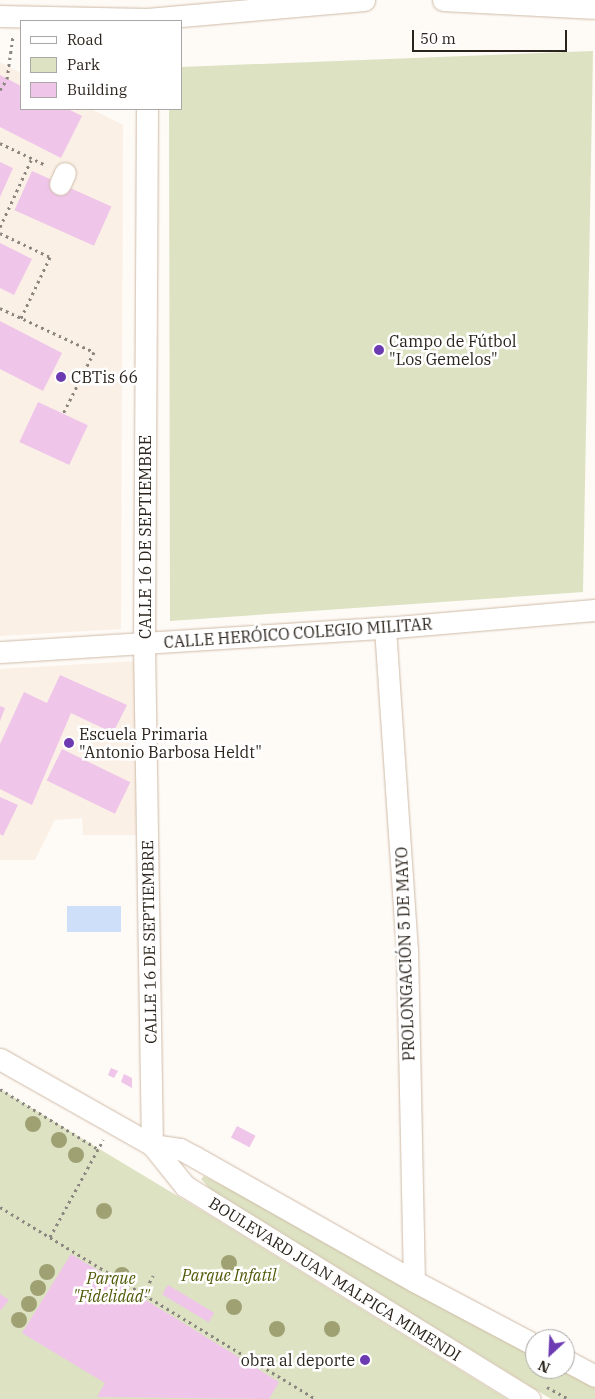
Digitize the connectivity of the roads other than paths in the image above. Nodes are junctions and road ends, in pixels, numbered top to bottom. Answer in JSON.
{"nodes":[{"id":1,"x":364,"y":0,"type":"edge"},
{"id":2,"x":443,"y":0,"type":"edge"},
{"id":3,"x":595,"y":8,"type":"edge"},
{"id":4,"x":147,"y":14,"type":"edge"},
{"id":5,"x":8,"y":16,"type":"edge"},
{"id":6,"x":147,"y":110,"type":"edge"},
{"id":7,"x":595,"y":610,"type":"edge"},
{"id":8,"x":386,"y":628,"type":"junction"},
{"id":9,"x":144,"y":644,"type":"junction"},
{"id":10,"x":0,"y":652,"type":"edge"},
{"id":11,"x":0,"y":1059,"type":"edge"},
{"id":12,"x":152,"y":1144,"type":"junction"},
{"id":13,"x":414,"y":1281,"type":"junction"},
{"id":14,"x":525,"y":1340,"type":"edge"},
{"id":15,"x":575,"y":1365,"type":"edge"},
{"id":16,"x":595,"y":1376,"type":"edge"},
{"id":17,"x":530,"y":1399,"type":"edge"}],
"edges":[{"from":1,"to":4,"type":"street"},
{"from":2,"to":3,"type":"street"},
{"from":4,"to":5,"type":"street"},
{"from":6,"to":9,"type":"street","name":"CALLE 16 DE SEPTIEMBRE"},
{"from":7,"to":8,"type":"street","name":"CALLE HERÓICO COLEGIO MILITAR"},
{"from":8,"to":9,"type":"street","name":"CALLE HERÓICO COLEGIO MILITAR"},
{"from":8,"to":13,"type":"street","name":"PROLONGACIÓN 5 DE MAYO"},
{"from":9,"to":10,"type":"street","name":"CALLE HERÓICO COLEGIO MILITAR"},
{"from":9,"to":12,"type":"street","name":"CALLE 16 DE SEPTIEMBRE"},
{"from":11,"to":12,"type":"street","name":"BOULEVARD JUAN MALPICA MIMENDI"},
{"from":12,"to":13,"type":"street","name":"BOULEVARD JUAN MALPICA MIMENDI"},
{"from":12,"to":17,"type":"street","name":"BOULEVARD JUAN MALPICA MIMENDI"},
{"from":13,"to":14,"type":"street","name":"BOULEVARD JUAN MALPICA MIMENDI"},
{"from":15,"to":16,"type":"street"}]}
